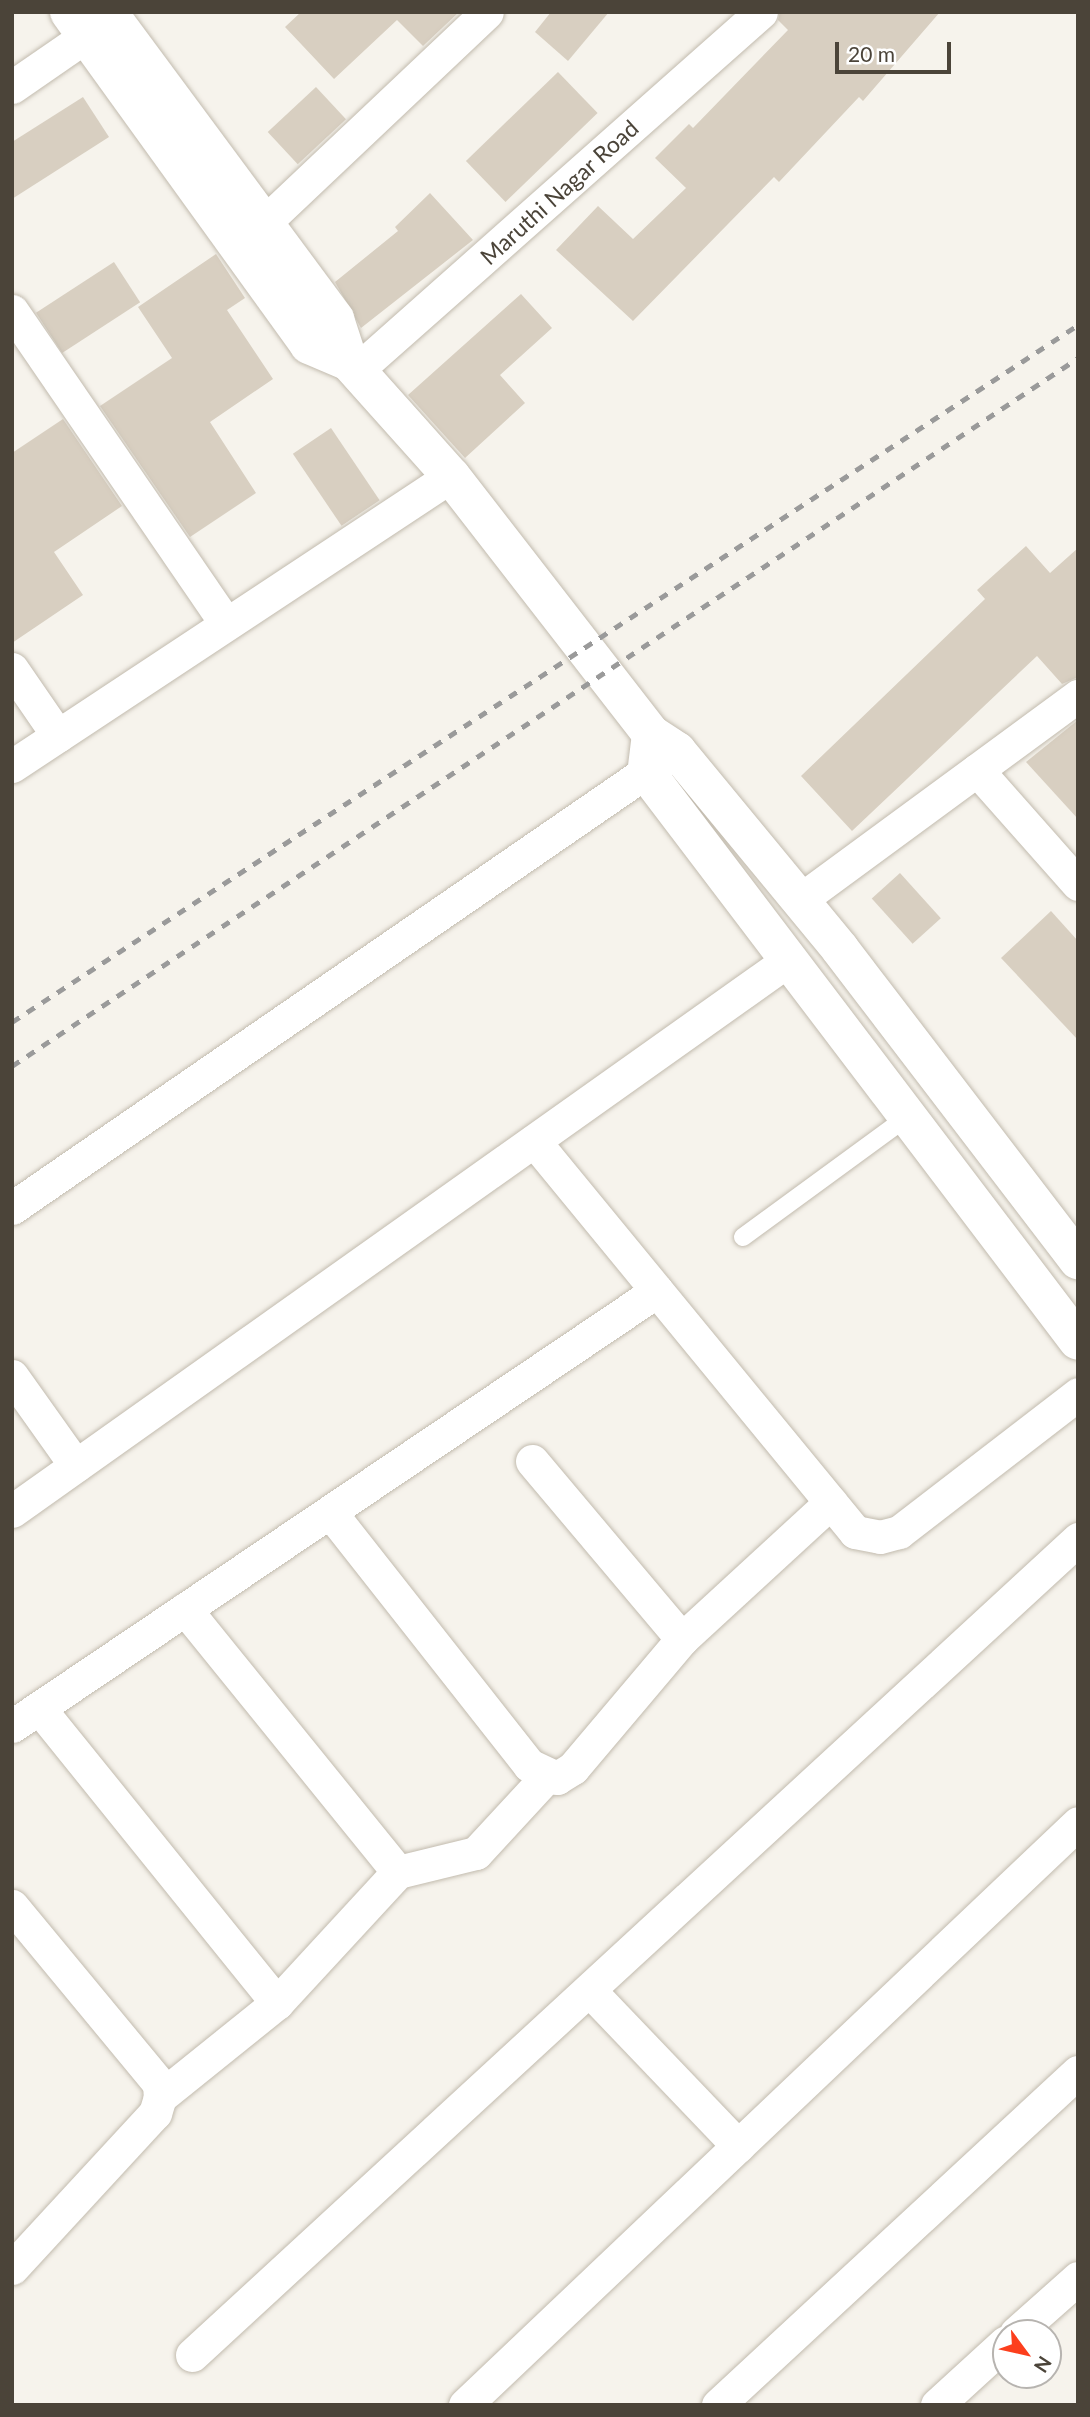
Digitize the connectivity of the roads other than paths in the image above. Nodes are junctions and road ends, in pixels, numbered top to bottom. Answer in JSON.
{"nodes":[{"id":1,"x":487,"y":12,"type":"edge"},
{"id":2,"x":761,"y":12,"type":"edge"},
{"id":3,"x":88,"y":20,"type":"edge"},
{"id":4,"x":12,"y":88,"type":"edge"},
{"id":5,"x":263,"y":225,"type":"junction"},
{"id":6,"x":12,"y":311,"type":"edge"},
{"id":7,"x":353,"y":367,"type":"junction"},
{"id":8,"x":451,"y":476,"type":"junction"},
{"id":9,"x":226,"y":624,"type":"junction"},
{"id":10,"x":12,"y":669,"type":"edge"},
{"id":11,"x":1078,"y":696,"type":"edge"},
{"id":12,"x":58,"y":736,"type":"junction"},
{"id":13,"x":664,"y":742,"type":"junction"},
{"id":14,"x":12,"y":766,"type":"edge"},
{"id":15,"x":977,"y":770,"type":"junction"},
{"id":16,"x":646,"y":772,"type":"junction"},
{"id":17,"x":1078,"y":884,"type":"edge"},
{"id":18,"x":800,"y":901,"type":"junction"},
{"id":19,"x":790,"y":960,"type":"junction"},
{"id":20,"x":911,"y":1115,"type":"junction"},
{"id":21,"x":534,"y":1141,"type":"junction"},
{"id":22,"x":12,"y":1208,"type":"edge"},
{"id":23,"x":743,"y":1237,"type":"dead end"},
{"id":24,"x":1078,"y":1260,"type":"edge"},
{"id":25,"x":657,"y":1291,"type":"junction"},
{"id":26,"x":1078,"y":1341,"type":"edge"},
{"id":27,"x":12,"y":1376,"type":"edge"},
{"id":28,"x":1078,"y":1394,"type":"edge"},
{"id":29,"x":532,"y":1461,"type":"dead end"},
{"id":30,"x":76,"y":1466,"type":"junction"},
{"id":31,"x":831,"y":1502,"type":"junction"},
{"id":32,"x":12,"y":1511,"type":"edge"},
{"id":33,"x":330,"y":1512,"type":"junction"},
{"id":34,"x":1078,"y":1539,"type":"edge"},
{"id":35,"x":185,"y":1609,"type":"junction"},
{"id":36,"x":682,"y":1639,"type":"junction"},
{"id":37,"x":25,"y":1717,"type":"edge"},
{"id":38,"x":547,"y":1776,"type":"junction"},
{"id":39,"x":1078,"y":1823,"type":"edge"},
{"id":40,"x":398,"y":1872,"type":"junction"},
{"id":41,"x":12,"y":1906,"type":"edge"},
{"id":42,"x":592,"y":1992,"type":"junction"},
{"id":43,"x":277,"y":2003,"type":"junction"},
{"id":44,"x":1078,"y":2072,"type":"edge"},
{"id":45,"x":160,"y":2097,"type":"junction"},
{"id":46,"x":738,"y":2146,"type":"junction"},
{"id":47,"x":12,"y":2268,"type":"edge"},
{"id":48,"x":1078,"y":2278,"type":"edge"},
{"id":49,"x":1032,"y":2319,"type":"edge"},
{"id":50,"x":192,"y":2355,"type":"dead end"},
{"id":51,"x":992,"y":2355,"type":"edge"},
{"id":52,"x":465,"y":2405,"type":"edge"},
{"id":53,"x":718,"y":2405,"type":"edge"},
{"id":54,"x":937,"y":2405,"type":"edge"}],
"edges":[{"from":1,"to":5,"type":"street"},
{"from":2,"to":7,"type":"street","name":"Maruthi Nagar Road"},
{"from":3,"to":4,"type":"street"},
{"from":3,"to":5,"type":"street"},
{"from":3,"to":7,"type":"street"},
{"from":5,"to":7,"type":"street"},
{"from":6,"to":9,"type":"street"},
{"from":7,"to":8,"type":"street"},
{"from":8,"to":9,"type":"street"},
{"from":8,"to":13,"type":"street"},
{"from":9,"to":12,"type":"street"},
{"from":10,"to":12,"type":"street"},
{"from":11,"to":15,"type":"street"},
{"from":12,"to":14,"type":"street"},
{"from":13,"to":16,"type":"street"},
{"from":13,"to":18,"type":"street"},
{"from":15,"to":17,"type":"street"},
{"from":15,"to":18,"type":"street"},
{"from":16,"to":19,"type":"street"},
{"from":16,"to":22,"type":"street"},
{"from":18,"to":24,"type":"street"},
{"from":19,"to":20,"type":"street"},
{"from":19,"to":21,"type":"street"},
{"from":20,"to":23,"type":"lane"},
{"from":20,"to":26,"type":"street"},
{"from":21,"to":25,"type":"street"},
{"from":21,"to":30,"type":"street"},
{"from":25,"to":31,"type":"street"},
{"from":25,"to":33,"type":"street"},
{"from":27,"to":30,"type":"street"},
{"from":28,"to":31,"type":"street"},
{"from":29,"to":36,"type":"street"},
{"from":30,"to":32,"type":"street"},
{"from":31,"to":36,"type":"street"},
{"from":33,"to":35,"type":"street"},
{"from":33,"to":38,"type":"street"},
{"from":34,"to":42,"type":"street"},
{"from":35,"to":37,"type":"street"},
{"from":35,"to":40,"type":"street"},
{"from":36,"to":38,"type":"street"},
{"from":37,"to":43,"type":"street"},
{"from":38,"to":40,"type":"street"},
{"from":39,"to":46,"type":"street"},
{"from":40,"to":43,"type":"street"},
{"from":41,"to":45,"type":"street"},
{"from":42,"to":46,"type":"street"},
{"from":42,"to":50,"type":"street"},
{"from":43,"to":45,"type":"street"},
{"from":44,"to":53,"type":"street"},
{"from":45,"to":47,"type":"street"},
{"from":46,"to":52,"type":"street"},
{"from":48,"to":49,"type":"street"},
{"from":51,"to":54,"type":"street"}]}
